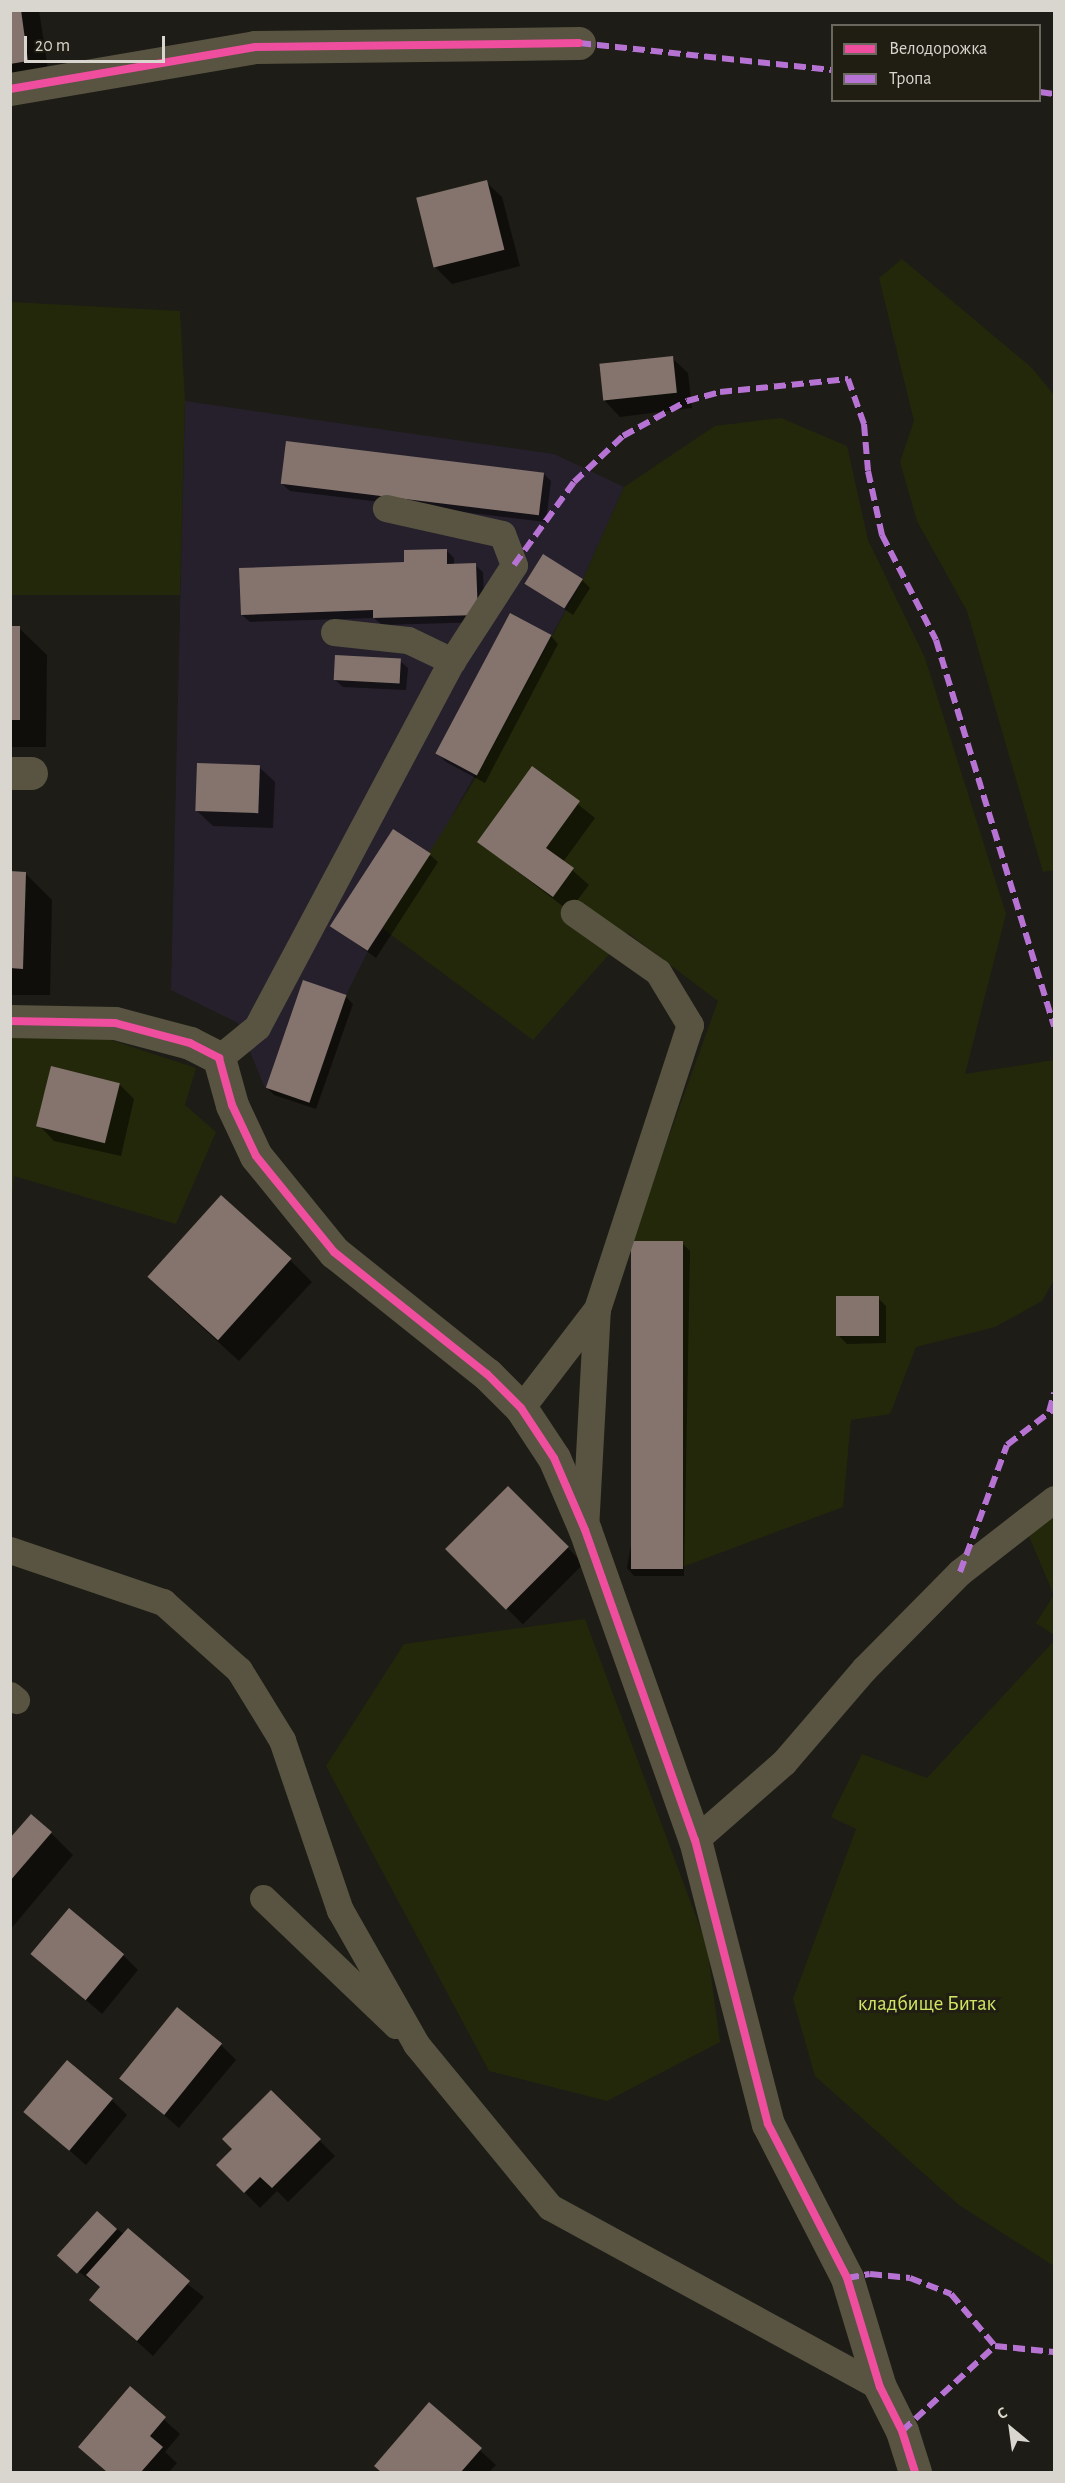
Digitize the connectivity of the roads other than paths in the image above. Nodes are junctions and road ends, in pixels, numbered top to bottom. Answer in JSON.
{"nodes":[{"id":1,"x":579,"y":43,"type":"dead end"},
{"id":2,"x":10,"y":89,"type":"edge"},
{"id":3,"x":386,"y":508,"type":"dead end"},
{"id":4,"x":334,"y":632,"type":"dead end"},
{"id":5,"x":452,"y":661,"type":"junction"},
{"id":6,"x":574,"y":913,"type":"dead end"},
{"id":7,"x":10,"y":1021,"type":"edge"},
{"id":8,"x":219,"y":1058,"type":"junction"},
{"id":9,"x":597,"y":1308,"type":"junction"},
{"id":10,"x":521,"y":1408,"type":"junction"},
{"id":11,"x":1054,"y":1499,"type":"edge"},
{"id":12,"x":585,"y":1530,"type":"junction"},
{"id":13,"x":13,"y":1552,"type":"edge"},
{"id":14,"x":695,"y":1840,"type":"junction"},
{"id":15,"x":262,"y":1898,"type":"dead end"},
{"id":16,"x":416,"y":2044,"type":"junction"},
{"id":17,"x":880,"y":2387,"type":"junction"},
{"id":18,"x":915,"y":2472,"type":"edge"}],
"edges":[{"from":1,"to":2,"type":"street"},
{"from":3,"to":5,"type":"lane"},
{"from":4,"to":5,"type":"lane"},
{"from":5,"to":8,"type":"lane"},
{"from":6,"to":9,"type":"lane"},
{"from":7,"to":8,"type":"street"},
{"from":8,"to":10,"type":"street"},
{"from":9,"to":10,"type":"lane"},
{"from":9,"to":12,"type":"lane"},
{"from":10,"to":12,"type":"street"},
{"from":11,"to":14,"type":"lane"},
{"from":12,"to":14,"type":"street"},
{"from":13,"to":16,"type":"lane"},
{"from":14,"to":17,"type":"street"},
{"from":15,"to":16,"type":"lane"},
{"from":16,"to":17,"type":"lane"},
{"from":17,"to":18,"type":"street"}]}
